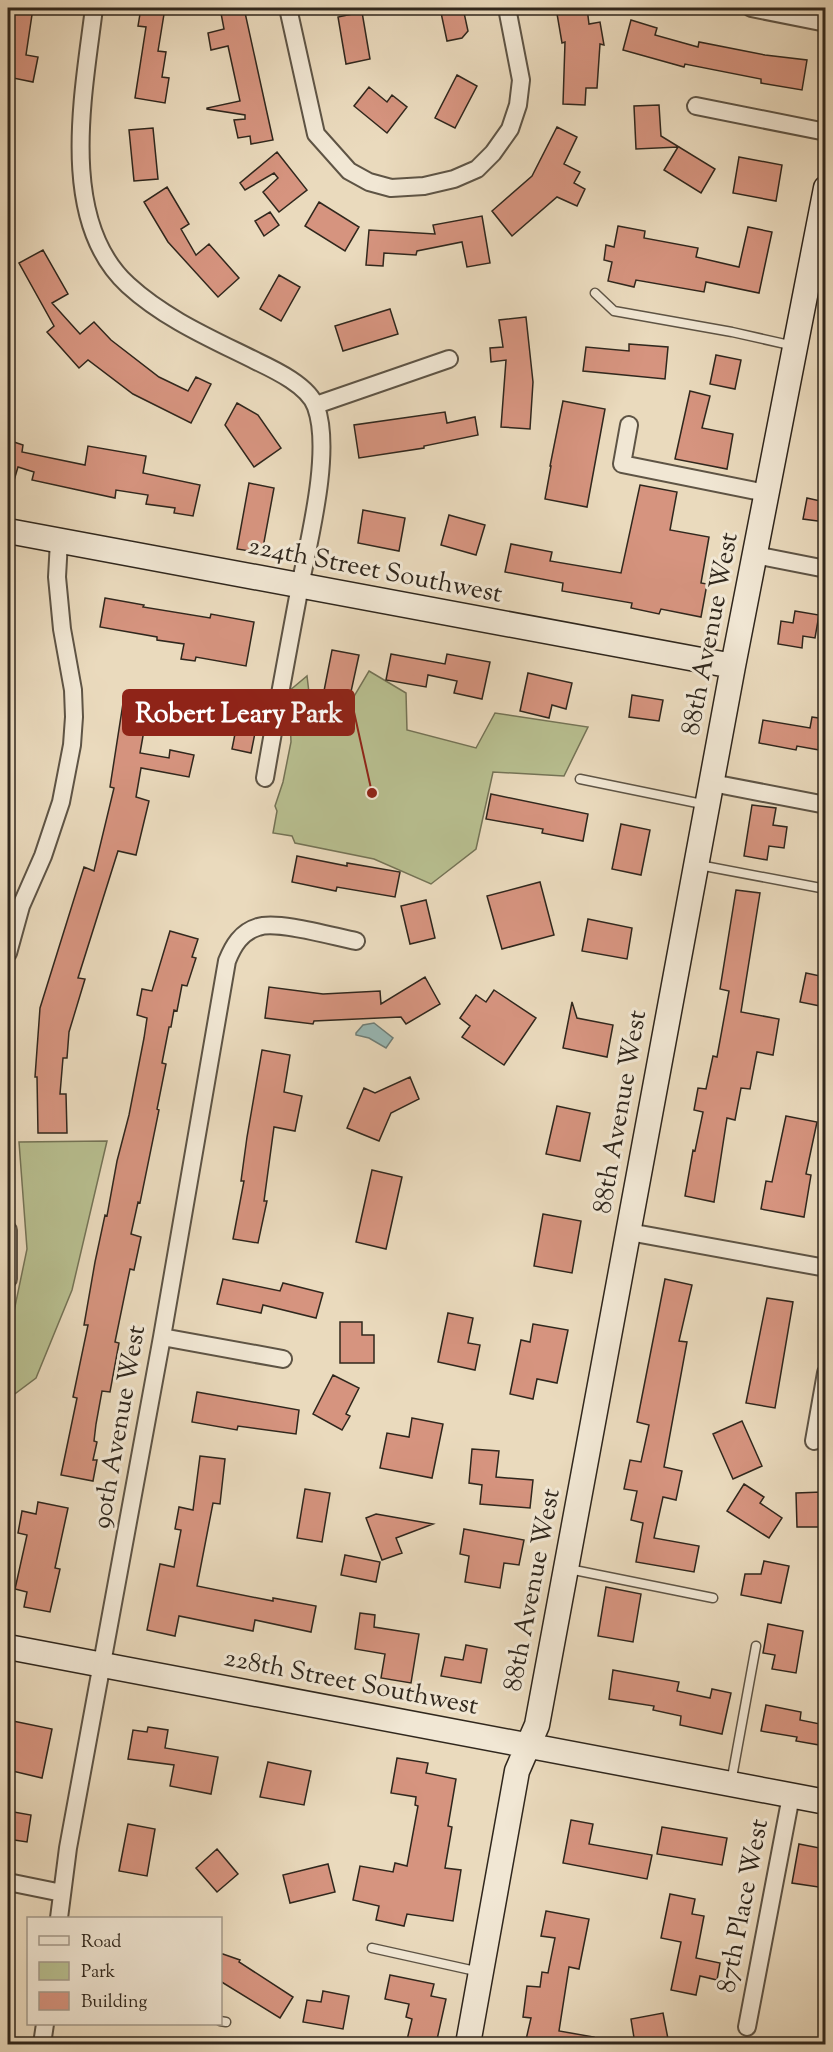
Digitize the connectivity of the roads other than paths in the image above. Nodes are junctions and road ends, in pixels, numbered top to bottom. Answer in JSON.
{"nodes":[{"id":1,"x":94,"y":8,"type":"edge"},
{"id":2,"x":288,"y":8,"type":"edge"},
{"id":3,"x":507,"y":8,"type":"edge"},
{"id":4,"x":750,"y":8,"type":"edge"},
{"id":5,"x":825,"y":23,"type":"edge"},
{"id":6,"x":696,"y":106,"type":"dead end"},
{"id":7,"x":825,"y":132,"type":"edge"},
{"id":8,"x":825,"y":188,"type":"edge"},
{"id":9,"x":595,"y":293,"type":"dead end"},
{"id":10,"x":794,"y":346,"type":"junction"},
{"id":11,"x":449,"y":359,"type":"dead end"},
{"id":12,"x":316,"y":405,"type":"junction"},
{"id":13,"x":629,"y":425,"type":"dead end"},
{"id":14,"x":766,"y":493,"type":"junction"},
{"id":15,"x":8,"y":531,"type":"edge"},
{"id":16,"x":59,"y":541,"type":"junction"},
{"id":17,"x":754,"y":555,"type":"junction"},
{"id":18,"x":825,"y":569,"type":"edge"},
{"id":19,"x":300,"y":586,"type":"junction"},
{"id":20,"x":733,"y":666,"type":"junction"},
{"id":21,"x":265,"y":778,"type":"dead end"},
{"id":22,"x":580,"y":779,"type":"dead end"},
{"id":23,"x":710,"y":794,"type":"junction"},
{"id":24,"x":825,"y":805,"type":"edge"},
{"id":25,"x":696,"y":864,"type":"junction"},
{"id":26,"x":825,"y":889,"type":"edge"},
{"id":27,"x":357,"y":941,"type":"dead end"},
{"id":28,"x":8,"y":953,"type":"edge"},
{"id":29,"x":8,"y":1230,"type":"edge"},
{"id":30,"x":629,"y":1232,"type":"junction"},
{"id":31,"x":825,"y":1268,"type":"edge"},
{"id":32,"x":8,"y":1279,"type":"edge"},
{"id":33,"x":162,"y":1337,"type":"junction"},
{"id":34,"x":282,"y":1359,"type":"dead end"},
{"id":35,"x":825,"y":1373,"type":"edge"},
{"id":36,"x":814,"y":1441,"type":"dead end"},
{"id":37,"x":567,"y":1569,"type":"junction"},
{"id":38,"x":713,"y":1598,"type":"dead end"},
{"id":39,"x":756,"y":1646,"type":"dead end"},
{"id":40,"x":8,"y":1647,"type":"edge"},
{"id":41,"x":102,"y":1665,"type":"junction"},
{"id":42,"x":528,"y":1745,"type":"junction"},
{"id":43,"x":731,"y":1784,"type":"junction"},
{"id":44,"x":791,"y":1796,"type":"junction"},
{"id":45,"x":825,"y":1802,"type":"edge"},
{"id":46,"x":8,"y":1882,"type":"edge"},
{"id":47,"x":62,"y":1893,"type":"junction"},
{"id":48,"x":59,"y":1917,"type":"edge"},
{"id":49,"x":372,"y":1948,"type":"dead end"},
{"id":50,"x":481,"y":1972,"type":"junction"},
{"id":51,"x":45,"y":2025,"type":"edge"},
{"id":52,"x":747,"y":2027,"type":"dead end"},
{"id":53,"x":42,"y":2044,"type":"edge"},
{"id":54,"x":468,"y":2044,"type":"edge"}],
"edges":[{"from":1,"to":12,"type":"street"},
{"from":2,"to":3,"type":"street"},
{"from":4,"to":5,"type":"street"},
{"from":6,"to":7,"type":"street"},
{"from":8,"to":10,"type":"street","name":"88th Avenue West"},
{"from":9,"to":10,"type":"lane"},
{"from":10,"to":14,"type":"street","name":"88th Avenue West"},
{"from":11,"to":12,"type":"street"},
{"from":12,"to":19,"type":"street"},
{"from":13,"to":14,"type":"street"},
{"from":14,"to":17,"type":"street","name":"88th Avenue West"},
{"from":15,"to":16,"type":"street","name":"224th Street Southwest"},
{"from":16,"to":19,"type":"street","name":"224th Street Southwest"},
{"from":16,"to":28,"type":"street"},
{"from":17,"to":18,"type":"street"},
{"from":17,"to":20,"type":"street","name":"88th Avenue West"},
{"from":19,"to":20,"type":"street","name":"224th Street Southwest"},
{"from":19,"to":21,"type":"street"},
{"from":20,"to":23,"type":"street","name":"88th Avenue West"},
{"from":22,"to":23,"type":"lane"},
{"from":23,"to":24,"type":"street"},
{"from":23,"to":25,"type":"street","name":"88th Avenue West"},
{"from":25,"to":26,"type":"lane"},
{"from":25,"to":30,"type":"street","name":"88th Avenue West"},
{"from":27,"to":33,"type":"street","name":"90th Avenue West"},
{"from":29,"to":32,"type":"street"},
{"from":30,"to":31,"type":"street"},
{"from":30,"to":37,"type":"street","name":"88th Avenue West"},
{"from":33,"to":34,"type":"street"},
{"from":33,"to":41,"type":"street","name":"90th Avenue West"},
{"from":35,"to":36,"type":"street"},
{"from":37,"to":38,"type":"lane"},
{"from":37,"to":42,"type":"street","name":"88th Avenue West"},
{"from":39,"to":43,"type":"lane"},
{"from":40,"to":41,"type":"street","name":"228th Street Southwest"},
{"from":41,"to":42,"type":"street","name":"228th Street Southwest"},
{"from":41,"to":47,"type":"street","name":"90th Avenue West"},
{"from":42,"to":43,"type":"street","name":"228th Street Southwest"},
{"from":42,"to":50,"type":"street","name":"88th Avenue West"},
{"from":43,"to":44,"type":"street","name":"228th Street Southwest"},
{"from":44,"to":45,"type":"street","name":"228th Street Southwest"},
{"from":44,"to":52,"type":"street","name":"87th Place West"},
{"from":46,"to":47,"type":"street"},
{"from":47,"to":48,"type":"street","name":"90th Avenue West"},
{"from":49,"to":50,"type":"lane"},
{"from":50,"to":54,"type":"street","name":"88th Avenue West"},
{"from":51,"to":53,"type":"street"}]}
